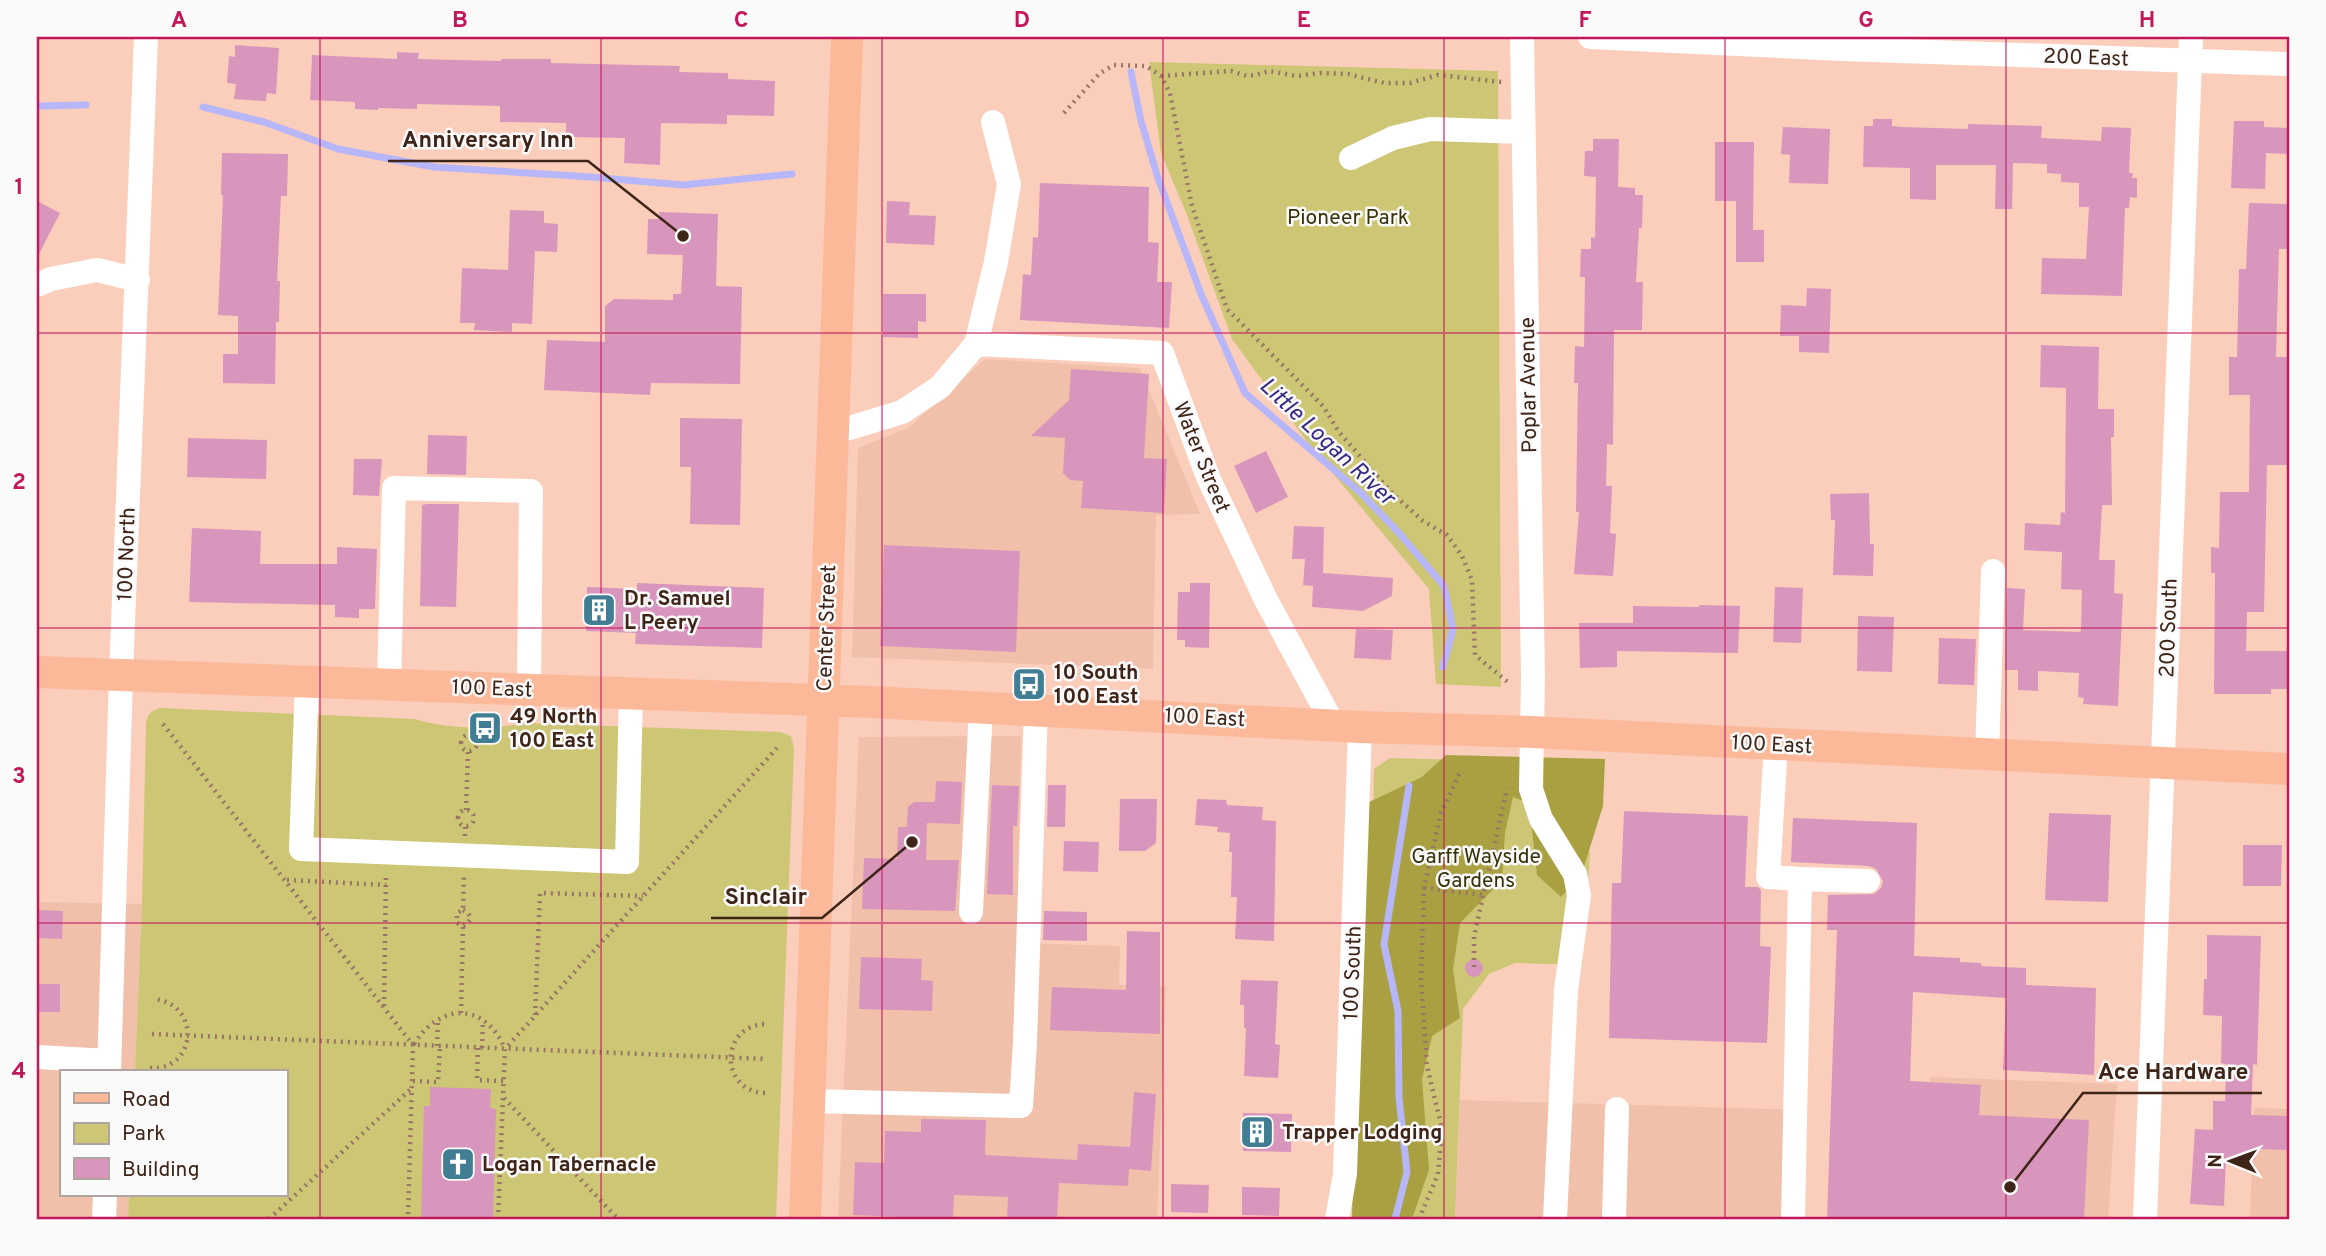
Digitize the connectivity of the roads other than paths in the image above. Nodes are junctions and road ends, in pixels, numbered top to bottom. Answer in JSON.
{"nodes":[{"id":1,"x":146,"y":37,"type":"edge"},
{"id":2,"x":847,"y":37,"type":"edge"},
{"id":3,"x":1522,"y":37,"type":"edge"},
{"id":4,"x":1590,"y":37,"type":"edge"},
{"id":5,"x":2190,"y":48,"type":"edge"},
{"id":6,"x":2289,"y":64,"type":"edge"},
{"id":7,"x":993,"y":122,"type":"dead end"},
{"id":8,"x":1523,"y":132,"type":"junction"},
{"id":9,"x":1351,"y":159,"type":"dead end"},
{"id":10,"x":138,"y":280,"type":"junction"},
{"id":11,"x":37,"y":285,"type":"edge"},
{"id":12,"x":976,"y":344,"type":"junction"},
{"id":13,"x":833,"y":433,"type":"junction"},
{"id":14,"x":1993,"y":571,"type":"dead end"},
{"id":15,"x":37,"y":672,"type":"edge"},
{"id":16,"x":121,"y":675,"type":"junction"},
{"id":17,"x":307,"y":681,"type":"junction"},
{"id":18,"x":390,"y":684,"type":"junction"},
{"id":19,"x":529,"y":689,"type":"junction"},
{"id":20,"x":631,"y":693,"type":"junction"},
{"id":21,"x":824,"y":700,"type":"junction"},
{"id":22,"x":981,"y":706,"type":"junction"},
{"id":23,"x":1036,"y":709,"type":"junction"},
{"id":24,"x":1360,"y":726,"type":"junction"},
{"id":25,"x":1522,"y":732,"type":"junction"},
{"id":26,"x":1776,"y":744,"type":"junction"},
{"id":27,"x":1987,"y":754,"type":"junction"},
{"id":28,"x":2162,"y":762,"type":"junction"},
{"id":29,"x":2289,"y":769,"type":"edge"},
{"id":30,"x":1800,"y":879,"type":"junction"},
{"id":31,"x":1868,"y":881,"type":"dead end"},
{"id":32,"x":971,"y":912,"type":"dead end"},
{"id":33,"x":37,"y":1057,"type":"edge"},
{"id":34,"x":109,"y":1067,"type":"edge"},
{"id":35,"x":810,"y":1101,"type":"junction"},
{"id":36,"x":1617,"y":1109,"type":"dead end"},
{"id":37,"x":105,"y":1196,"type":"edge"},
{"id":38,"x":104,"y":1219,"type":"edge"},
{"id":39,"x":806,"y":1219,"type":"edge"},
{"id":40,"x":1337,"y":1219,"type":"edge"},
{"id":41,"x":1555,"y":1219,"type":"edge"},
{"id":42,"x":1614,"y":1219,"type":"edge"},
{"id":43,"x":1793,"y":1219,"type":"edge"},
{"id":44,"x":2145,"y":1219,"type":"edge"}],
"edges":[{"from":1,"to":10,"type":"street","name":"100 North"},
{"from":2,"to":13,"type":"main road","name":"Center Street"},
{"from":3,"to":8,"type":"street","name":"Poplar Avenue"},
{"from":4,"to":5,"type":"street","name":"200 East"},
{"from":5,"to":6,"type":"street","name":"200 East"},
{"from":5,"to":28,"type":"street","name":"200 South"},
{"from":7,"to":12,"type":"street"},
{"from":8,"to":9,"type":"street"},
{"from":8,"to":25,"type":"street","name":"Poplar Avenue"},
{"from":10,"to":11,"type":"street"},
{"from":10,"to":16,"type":"street","name":"100 North"},
{"from":12,"to":13,"type":"street"},
{"from":12,"to":24,"type":"street","name":"Water Street"},
{"from":13,"to":21,"type":"main road","name":"Center Street"},
{"from":14,"to":27,"type":"street"},
{"from":15,"to":16,"type":"main road","name":"100 East"},
{"from":16,"to":17,"type":"main road","name":"100 East"},
{"from":16,"to":34,"type":"street","name":"100 North"},
{"from":17,"to":18,"type":"main road","name":"100 East"},
{"from":17,"to":20,"type":"street"},
{"from":18,"to":19,"type":"main road","name":"100 East"},
{"from":18,"to":19,"type":"street"},
{"from":19,"to":20,"type":"main road","name":"100 East"},
{"from":20,"to":21,"type":"main road","name":"100 East"},
{"from":21,"to":22,"type":"main road","name":"100 East"},
{"from":21,"to":35,"type":"main road","name":"Center Street"},
{"from":22,"to":23,"type":"main road","name":"100 East"},
{"from":22,"to":32,"type":"street"},
{"from":23,"to":24,"type":"main road","name":"100 East"},
{"from":23,"to":35,"type":"street"},
{"from":24,"to":25,"type":"main road","name":"100 East"},
{"from":24,"to":40,"type":"street","name":"100 South"},
{"from":25,"to":26,"type":"main road","name":"100 East"},
{"from":25,"to":41,"type":"street","name":"Poplar Avenue"},
{"from":26,"to":27,"type":"main road","name":"100 East"},
{"from":26,"to":30,"type":"street"},
{"from":27,"to":28,"type":"main road","name":"100 East"},
{"from":28,"to":29,"type":"main road","name":"100 East"},
{"from":28,"to":44,"type":"street","name":"200 South"},
{"from":30,"to":31,"type":"street"},
{"from":30,"to":43,"type":"street"},
{"from":33,"to":34,"type":"street"},
{"from":35,"to":39,"type":"main road","name":"Center Street"},
{"from":36,"to":42,"type":"street"},
{"from":37,"to":38,"type":"street"}]}
